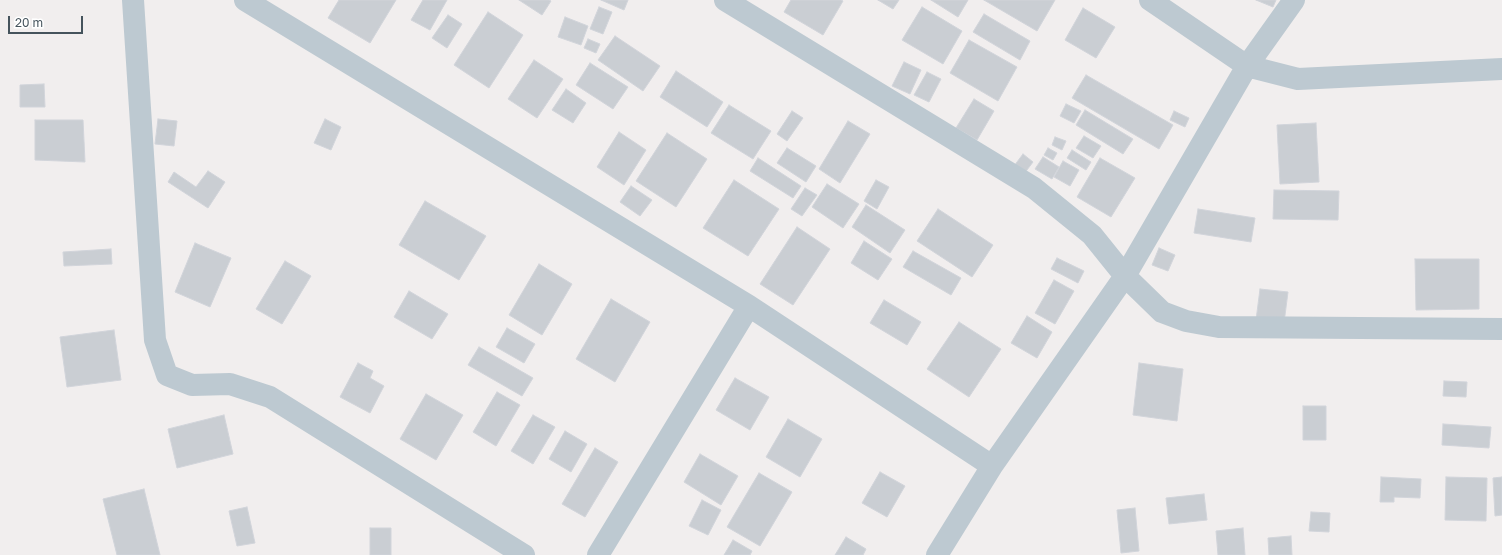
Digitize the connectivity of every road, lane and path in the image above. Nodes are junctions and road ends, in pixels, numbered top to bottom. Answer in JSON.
{"nodes":[{"id":1,"x":133,"y":0,"type":"edge"},
{"id":2,"x":245,"y":0,"type":"edge"},
{"id":3,"x":725,"y":0,"type":"edge"},
{"id":4,"x":1150,"y":0,"type":"edge"},
{"id":5,"x":1294,"y":0,"type":"edge"},
{"id":6,"x":1247,"y":66,"type":"junction"},
{"id":7,"x":1502,"y":69,"type":"edge"},
{"id":8,"x":1125,"y":276,"type":"junction"},
{"id":9,"x":749,"y":306,"type":"junction"},
{"id":10,"x":1502,"y":329,"type":"edge"},
{"id":11,"x":992,"y":466,"type":"junction"},
{"id":12,"x":524,"y":555,"type":"edge"},
{"id":13,"x":598,"y":555,"type":"edge"},
{"id":14,"x":937,"y":555,"type":"edge"}],
"edges":[{"from":1,"to":12,"type":"street"},
{"from":2,"to":9,"type":"street"},
{"from":3,"to":8,"type":"street"},
{"from":4,"to":6,"type":"street"},
{"from":5,"to":6,"type":"street"},
{"from":6,"to":7,"type":"street"},
{"from":6,"to":8,"type":"street"},
{"from":8,"to":10,"type":"street"},
{"from":8,"to":11,"type":"street"},
{"from":9,"to":11,"type":"street"},
{"from":9,"to":13,"type":"street"},
{"from":11,"to":14,"type":"street"}]}
